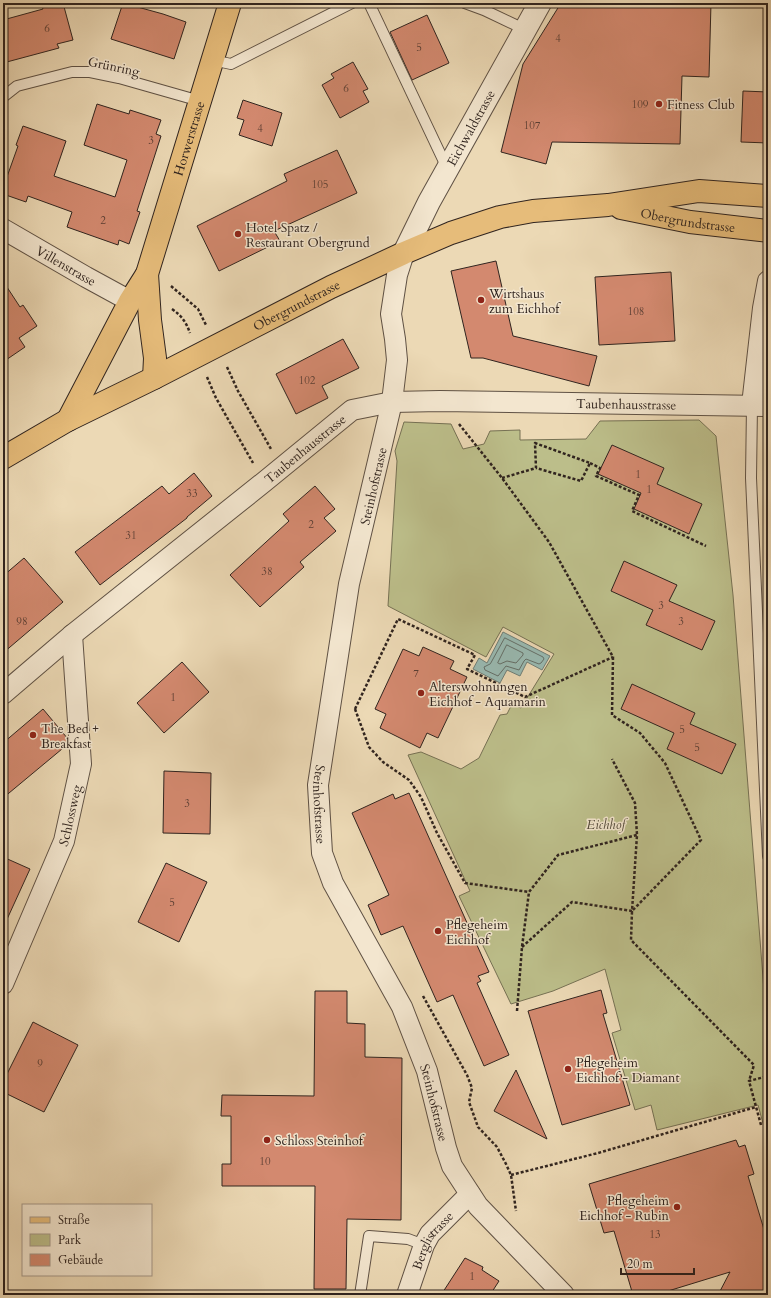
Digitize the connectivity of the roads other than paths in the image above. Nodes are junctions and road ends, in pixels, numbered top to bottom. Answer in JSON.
{"nodes":[{"id":1,"x":230,"y":3,"type":"edge"},
{"id":2,"x":352,"y":3,"type":"edge"},
{"id":3,"x":369,"y":3,"type":"edge"},
{"id":4,"x":465,"y":3,"type":"edge"},
{"id":5,"x":540,"y":3,"type":"edge"},
{"id":6,"x":524,"y":29,"type":"junction"},
{"id":7,"x":212,"y":60,"type":"junction"},
{"id":8,"x":3,"y":97,"type":"edge"},
{"id":9,"x":200,"y":101,"type":"junction"},
{"id":10,"x":447,"y":169,"type":"junction"},
{"id":11,"x":768,"y":196,"type":"edge"},
{"id":12,"x":608,"y":205,"type":"junction"},
{"id":13,"x":3,"y":229,"type":"edge"},
{"id":14,"x":768,"y":231,"type":"edge"},
{"id":15,"x":404,"y":253,"type":"junction"},
{"id":16,"x":147,"y":274,"type":"junction"},
{"id":17,"x":768,"y":281,"type":"edge"},
{"id":18,"x":130,"y":301,"type":"junction"},
{"id":19,"x":154,"y":378,"type":"junction"},
{"id":20,"x":392,"y":402,"type":"junction"},
{"id":21,"x":760,"y":406,"type":"edge"},
{"id":22,"x":68,"y":420,"type":"junction"},
{"id":23,"x":3,"y":458,"type":"edge"},
{"id":24,"x":72,"y":635,"type":"junction"},
{"id":25,"x":3,"y":694,"type":"edge"},
{"id":26,"x":768,"y":856,"type":"edge"},
{"id":27,"x":3,"y":984,"type":"edge"},
{"id":28,"x":470,"y":1194,"type":"junction"},
{"id":29,"x":424,"y":1245,"type":"junction"},
{"id":30,"x":360,"y":1295,"type":"edge"},
{"id":31,"x":407,"y":1295,"type":"edge"},
{"id":32,"x":564,"y":1295,"type":"edge"}],
"edges":[{"from":1,"to":7,"type":"main road","name":"Horwerstrasse"},
{"from":2,"to":7,"type":"lane"},
{"from":3,"to":10,"type":"lane"},
{"from":4,"to":6,"type":"lane"},
{"from":5,"to":6,"type":"street","name":"Eichwaldstrasse"},
{"from":6,"to":10,"type":"street","name":"Eichwaldstrasse"},
{"from":7,"to":9,"type":"main road","name":"Horwerstrasse"},
{"from":8,"to":9,"type":"lane","name":"Grünring"},
{"from":9,"to":16,"type":"main road","name":"Horwerstrasse"},
{"from":10,"to":15,"type":"street","name":"Eichwaldstrasse"},
{"from":11,"to":12,"type":"main road","name":"Obergrundstrasse"},
{"from":12,"to":14,"type":"main road","name":"Obergrundstrasse"},
{"from":12,"to":15,"type":"main road","name":"Obergrundstrasse"},
{"from":13,"to":18,"type":"street","name":"Villenstrasse"},
{"from":15,"to":19,"type":"main road","name":"Obergrundstrasse"},
{"from":15,"to":20,"type":"street","name":"Steinhofstrasse"},
{"from":16,"to":18,"type":"main road","name":"Horwerstrasse"},
{"from":16,"to":19,"type":"main road","name":"Horwerstrasse"},
{"from":17,"to":21,"type":"street"},
{"from":18,"to":22,"type":"main road","name":"Horwerstrasse"},
{"from":19,"to":22,"type":"main road","name":"Obergrundstrasse"},
{"from":20,"to":21,"type":"street","name":"Taubenhausstrasse"},
{"from":20,"to":24,"type":"street","name":"Taubenhausstrasse"},
{"from":20,"to":28,"type":"street","name":"Steinhofstrasse"},
{"from":21,"to":26,"type":"lane"},
{"from":22,"to":23,"type":"main road","name":"Obergrundstrasse"},
{"from":24,"to":25,"type":"street","name":"Taubenhausstrasse"},
{"from":24,"to":27,"type":"street","name":"Schlossweg"},
{"from":28,"to":29,"type":"street","name":"Berglistrasse"},
{"from":28,"to":32,"type":"street","name":"Steinhofstrasse"},
{"from":29,"to":30,"type":"lane"},
{"from":29,"to":31,"type":"street","name":"Berglistrasse"}]}
